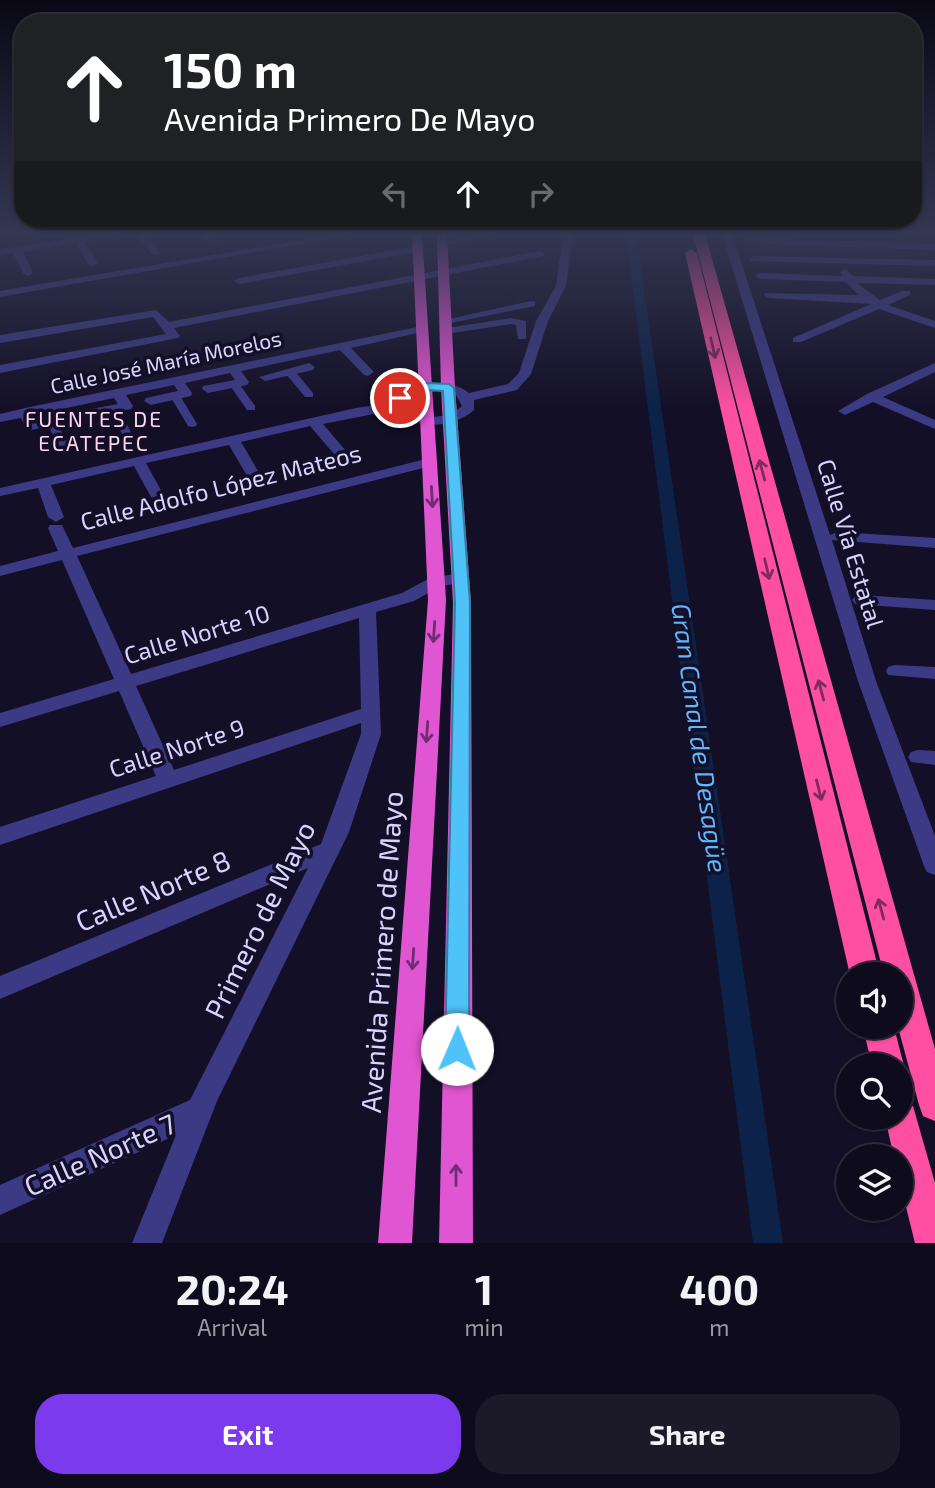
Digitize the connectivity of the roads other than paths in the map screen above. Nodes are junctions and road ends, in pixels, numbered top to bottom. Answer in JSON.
{"nodes":[{"id":1,"x":342,"y":292,"type":"edge"},
{"id":2,"x":420,"y":292,"type":"edge"},
{"id":3,"x":443,"y":292,"type":"edge"},
{"id":4,"x":558,"y":292,"type":"edge"},
{"id":5,"x":700,"y":292,"type":"edge"},
{"id":6,"x":715,"y":292,"type":"edge"},
{"id":7,"x":746,"y":292,"type":"edge"},
{"id":8,"x":864,"y":292,"type":"edge"},
{"id":9,"x":906,"y":293,"type":"dead end"},
{"id":10,"x":769,"y":295,"type":"dead end"},
{"id":11,"x":874,"y":300,"type":"junction"},
{"id":12,"x":531,"y":304,"type":"dead end"},
{"id":13,"x":933,"y":323,"type":"edge"},
{"id":14,"x":166,"y":326,"type":"junction"},
{"id":15,"x":446,"y":326,"type":"junction"},
{"id":16,"x":422,"y":328,"type":"junction"},
{"id":17,"x":910,"y":331,"type":"dead end"},
{"id":18,"x":522,"y":337,"type":"dead end"},
{"id":19,"x":0,"y":340,"type":"edge"},
{"id":20,"x":797,"y":340,"type":"dead end"},
{"id":21,"x":342,"y":345,"type":"junction"},
{"id":22,"x":268,"y":361,"type":"junction"},
{"id":23,"x":309,"y":367,"type":"dead end"},
{"id":24,"x":935,"y":367,"type":"edge"},
{"id":25,"x":0,"y":369,"type":"edge"},
{"id":26,"x":233,"y":369,"type":"junction"},
{"id":27,"x":368,"y":372,"type":"dead end"},
{"id":28,"x":278,"y":374,"type":"junction"},
{"id":29,"x":177,"y":380,"type":"junction"},
{"id":30,"x":234,"y":384,"type":"junction"},
{"id":31,"x":425,"y":387,"type":"junction"},
{"id":32,"x":449,"y":388,"type":"junction"},
{"id":33,"x":208,"y":389,"type":"dead end"},
{"id":34,"x":118,"y":393,"type":"junction"},
{"id":35,"x":309,"y":395,"type":"dead end"},
{"id":36,"x":175,"y":396,"type":"junction"},
{"id":37,"x":468,"y":397,"type":"junction"},
{"id":38,"x":872,"y":397,"type":"junction"},
{"id":39,"x":151,"y":401,"type":"dead end"},
{"id":40,"x":397,"y":406,"type":"junction"},
{"id":41,"x":251,"y":408,"type":"dead end"},
{"id":42,"x":114,"y":409,"type":"junction"},
{"id":43,"x":845,"y":411,"type":"dead end"},
{"id":44,"x":26,"y":412,"type":"junction"},
{"id":45,"x":96,"y":412,"type":"dead end"},
{"id":46,"x":935,"y":412,"type":"edge"},
{"id":47,"x":73,"y":417,"type":"dead end"},
{"id":48,"x":0,"y":418,"type":"edge"},
{"id":49,"x":452,"y":418,"type":"junction"},
{"id":50,"x":426,"y":420,"type":"junction"},
{"id":51,"x":52,"y":421,"type":"junction"},
{"id":52,"x":314,"y":422,"type":"junction"},
{"id":53,"x":929,"y":422,"type":"edge"},
{"id":54,"x":192,"y":424,"type":"dead end"},
{"id":55,"x":128,"y":436,"type":"dead end"},
{"id":56,"x":233,"y":440,"type":"junction"},
{"id":57,"x":340,"y":451,"type":"dead end"},
{"id":58,"x":65,"y":452,"type":"dead end"},
{"id":59,"x":138,"y":461,"type":"junction"},
{"id":60,"x":430,"y":462,"type":"junction"},
{"id":61,"x":251,"y":471,"type":"dead end"},
{"id":62,"x":43,"y":482,"type":"junction"},
{"id":63,"x":0,"y":492,"type":"edge"},
{"id":64,"x":156,"y":494,"type":"dead end"},
{"id":65,"x":837,"y":537,"type":"dead end"},
{"id":66,"x":935,"y":543,"type":"edge"},
{"id":67,"x":67,"y":554,"type":"junction"},
{"id":68,"x":0,"y":571,"type":"edge"},
{"id":69,"x":461,"y":578,"type":"junction"},
{"id":70,"x":437,"y":591,"type":"junction"},
{"id":71,"x":861,"y":600,"type":"dead end"},
{"id":72,"x":462,"y":603,"type":"junction"},
{"id":73,"x":935,"y":605,"type":"edge"},
{"id":74,"x":367,"y":610,"type":"junction"},
{"id":75,"x":895,"y":671,"type":"dead end"},
{"id":76,"x":935,"y":673,"type":"edge"},
{"id":77,"x":124,"y":683,"type":"junction"},
{"id":78,"x":370,"y":713,"type":"junction"},
{"id":79,"x":0,"y":720,"type":"edge"},
{"id":80,"x":168,"y":779,"type":"junction"},
{"id":81,"x":0,"y":836,"type":"edge"},
{"id":82,"x":330,"y":850,"type":"junction"},
{"id":83,"x":935,"y":866,"type":"edge"},
{"id":84,"x":862,"y":962,"type":"edge"},
{"id":85,"x":895,"y":962,"type":"edge"},
{"id":86,"x":0,"y":988,"type":"edge"},
{"id":87,"x":913,"y":1026,"type":"edge"},
{"id":88,"x":935,"y":1105,"type":"edge"},
{"id":89,"x":200,"y":1110,"type":"junction"},
{"id":90,"x":904,"y":1130,"type":"edge"},
{"id":91,"x":0,"y":1200,"type":"edge"},
{"id":92,"x":147,"y":1243,"type":"edge"},
{"id":93,"x":395,"y":1243,"type":"edge"},
{"id":94,"x":456,"y":1243,"type":"edge"},
{"id":95,"x":933,"y":1243,"type":"edge"}],
"edges":[{"from":1,"to":14,"type":"street"},
{"from":2,"to":16,"type":"highway"},
{"from":3,"to":15,"type":"highway"},
{"from":4,"to":37,"type":"street"},
{"from":5,"to":84,"type":"highway","one_way":true},
{"from":85,"to":6,"type":"highway","one_way":true},
{"from":7,"to":83,"type":"street","name":"Calle Vía Estatal"},
{"from":8,"to":11,"type":"street"},
{"from":9,"to":11,"type":"street"},
{"from":10,"to":11,"type":"street"},
{"from":11,"to":13,"type":"street"},
{"from":11,"to":20,"type":"street"},
{"from":12,"to":15,"type":"street"},
{"from":13,"to":17,"type":"street"},
{"from":14,"to":19,"type":"street"},
{"from":14,"to":25,"type":"street"},
{"from":15,"to":18,"type":"street"},
{"from":15,"to":32,"type":"highway"},
{"from":16,"to":21,"type":"street","name":"Calle José María Morelos"},
{"from":16,"to":31,"type":"highway"},
{"from":21,"to":22,"type":"street","name":"Calle José María Morelos"},
{"from":21,"to":27,"type":"street"},
{"from":22,"to":26,"type":"street","name":"Calle José María Morelos"},
{"from":22,"to":28,"type":"street"},
{"from":23,"to":28,"type":"street"},
{"from":24,"to":38,"type":"street"},
{"from":26,"to":29,"type":"street","name":"Calle José María Morelos"},
{"from":26,"to":30,"type":"street"},
{"from":28,"to":35,"type":"street"},
{"from":29,"to":34,"type":"street","name":"Calle José María Morelos"},
{"from":29,"to":36,"type":"street"},
{"from":30,"to":33,"type":"street"},
{"from":30,"to":41,"type":"street"},
{"from":31,"to":32,"type":"street"},
{"from":31,"to":40,"type":"street"},
{"from":31,"to":50,"type":"highway"},
{"from":32,"to":37,"type":"street"},
{"from":32,"to":49,"type":"highway"},
{"from":34,"to":42,"type":"street"},
{"from":34,"to":44,"type":"street","name":"Calle José María Morelos"},
{"from":36,"to":39,"type":"street"},
{"from":36,"to":54,"type":"street"},
{"from":37,"to":49,"type":"street"},
{"from":38,"to":43,"type":"street"},
{"from":38,"to":53,"type":"street"},
{"from":40,"to":50,"type":"street"},
{"from":40,"to":52,"type":"street"},
{"from":42,"to":45,"type":"street"},
{"from":42,"to":55,"type":"street"},
{"from":44,"to":48,"type":"street","name":"Calle José María Morelos"},
{"from":44,"to":51,"type":"street"},
{"from":46,"to":53,"type":"street"},
{"from":47,"to":51,"type":"street"},
{"from":49,"to":50,"type":"street"},
{"from":49,"to":69,"type":"highway"},
{"from":50,"to":60,"type":"highway"},
{"from":51,"to":58,"type":"street"},
{"from":52,"to":56,"type":"street"},
{"from":52,"to":57,"type":"street"},
{"from":56,"to":59,"type":"street"},
{"from":56,"to":61,"type":"street"},
{"from":59,"to":62,"type":"street"},
{"from":59,"to":64,"type":"street"},
{"from":60,"to":67,"type":"street","name":"Calle Adolfo López Mateos"},
{"from":60,"to":70,"type":"highway","one_way":true},
{"from":62,"to":63,"type":"street"},
{"from":62,"to":67,"type":"street"},
{"from":65,"to":66,"type":"street"},
{"from":67,"to":68,"type":"street","name":"Calle Adolfo López Mateos"},
{"from":67,"to":77,"type":"street","name":"Calle Adolfo López Mateos"},
{"from":69,"to":70,"type":"street","name":"Calle Norte 10"},
{"from":69,"to":72,"type":"highway"},
{"from":70,"to":72,"type":"street","name":"Calle Norte 10"},
{"from":70,"to":74,"type":"street","name":"Calle Norte 10"},
{"from":70,"to":93,"type":"highway","name":"Avenida Primero de Mayo","one_way":true},
{"from":71,"to":73,"type":"street"},
{"from":94,"to":72,"type":"highway","one_way":true},
{"from":74,"to":77,"type":"street","name":"Calle Norte 10"},
{"from":74,"to":78,"type":"street","name":"Primero de Mayo"},
{"from":75,"to":76,"type":"street"},
{"from":77,"to":79,"type":"street","name":"Calle Norte 10"},
{"from":77,"to":80,"type":"street","name":"Calle Adolfo López Mateos"},
{"from":78,"to":80,"type":"street","name":"Calle Norte 9"},
{"from":78,"to":82,"type":"street","name":"Primero de Mayo"},
{"from":80,"to":81,"type":"street","name":"Calle Norte 9"},
{"from":82,"to":86,"type":"street","name":"Calle Norte 8"},
{"from":82,"to":89,"type":"street","name":"Primero de Mayo"},
{"from":87,"to":88,"type":"highway"},
{"from":89,"to":91,"type":"street","name":"Calle Norte 7"},
{"from":89,"to":92,"type":"street","name":"Primero de Mayo"},
{"from":90,"to":95,"type":"highway"}]}
